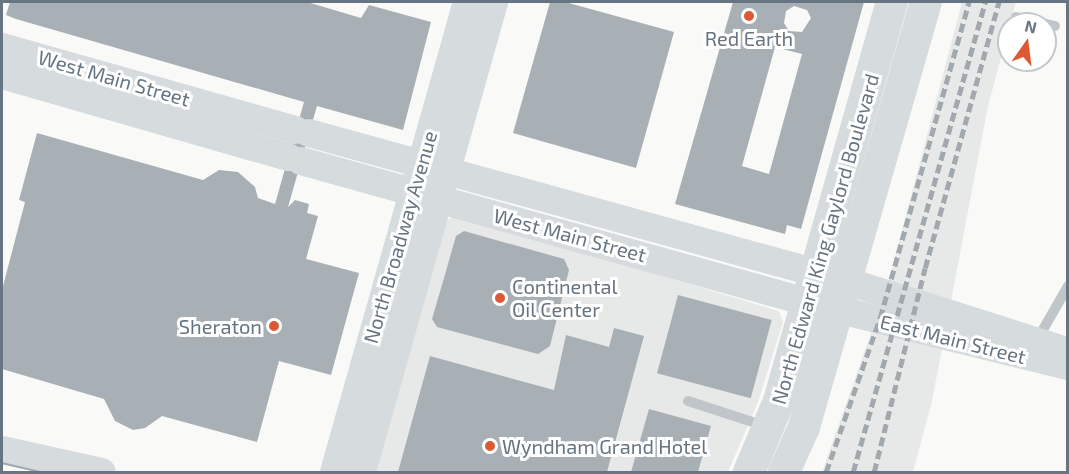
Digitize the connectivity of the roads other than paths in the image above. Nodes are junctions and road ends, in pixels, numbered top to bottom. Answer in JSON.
{"nodes":[{"id":1,"x":466,"y":2,"type":"edge"},
{"id":2,"x":494,"y":2,"type":"edge"},
{"id":3,"x":892,"y":2,"type":"edge"},
{"id":4,"x":926,"y":2,"type":"edge"},
{"id":5,"x":2,"y":47,"type":"edge"},
{"id":6,"x":2,"y":75,"type":"edge"},
{"id":7,"x":170,"y":94,"type":"junction"},
{"id":8,"x":162,"y":123,"type":"junction"},
{"id":9,"x":434,"y":167,"type":"junction"},
{"id":10,"x":426,"y":195,"type":"junction"},
{"id":11,"x":623,"y":220,"type":"junction"},
{"id":12,"x":615,"y":248,"type":"junction"},
{"id":13,"x":1068,"y":286,"type":"edge"},
{"id":14,"x":811,"y":287,"type":"junction"},
{"id":15,"x":842,"y":296,"type":"junction"},
{"id":16,"x":1034,"y":351,"type":"junction"},
{"id":17,"x":1068,"y":352,"type":"edge"},
{"id":18,"x":1068,"y":366,"type":"edge"},
{"id":19,"x":688,"y":401,"type":"dead end"},
{"id":20,"x":770,"y":428,"type":"junction"},
{"id":21,"x":2,"y":450,"type":"edge"},
{"id":22,"x":102,"y":472,"type":"edge"},
{"id":23,"x":334,"y":472,"type":"edge"},
{"id":24,"x":362,"y":472,"type":"edge"},
{"id":25,"x":749,"y":472,"type":"edge"},
{"id":26,"x":784,"y":472,"type":"edge"}],
"edges":[{"from":1,"to":9,"type":"main road","name":"North Broadway Avenue"},
{"from":2,"to":9,"type":"main road","name":"North Broadway Avenue"},
{"from":3,"to":14,"type":"main road","name":"North Edward King Gaylord Boulevard"},
{"from":4,"to":15,"type":"main road","name":"North Edward King Gaylord Boulevard"},
{"from":5,"to":7,"type":"main road","name":"West Main Street"},
{"from":6,"to":8,"type":"main road","name":"West Main Street"},
{"from":7,"to":8,"type":"main road"},
{"from":7,"to":9,"type":"main road","name":"West Main Street"},
{"from":8,"to":10,"type":"main road","name":"West Main Street"},
{"from":9,"to":10,"type":"main road","name":"North Broadway Avenue"},
{"from":9,"to":11,"type":"main road","name":"West Main Street"},
{"from":10,"to":12,"type":"main road","name":"West Main Street"},
{"from":10,"to":23,"type":"main road","name":"North Broadway Avenue"},
{"from":10,"to":24,"type":"main road","name":"North Broadway Avenue"},
{"from":11,"to":12,"type":"main road"},
{"from":11,"to":14,"type":"main road","name":"West Main Street"},
{"from":12,"to":14,"type":"main road","name":"West Main Street"},
{"from":13,"to":16,"type":"lane"},
{"from":14,"to":15,"type":"main road","name":"West Main Street"},
{"from":14,"to":20,"type":"main road","name":"North Edward King Gaylord Boulevard"},
{"from":15,"to":16,"type":"main road","name":"East Main Street"},
{"from":15,"to":26,"type":"main road","name":"North Edward King Gaylord Boulevard"},
{"from":16,"to":17,"type":"main road","name":"East Main Street"},
{"from":16,"to":18,"type":"main road","name":"East Main Street"},
{"from":19,"to":20,"type":"lane"},
{"from":20,"to":25,"type":"main road","name":"North Edward King Gaylord Boulevard"},
{"from":21,"to":22,"type":"main road"}]}
